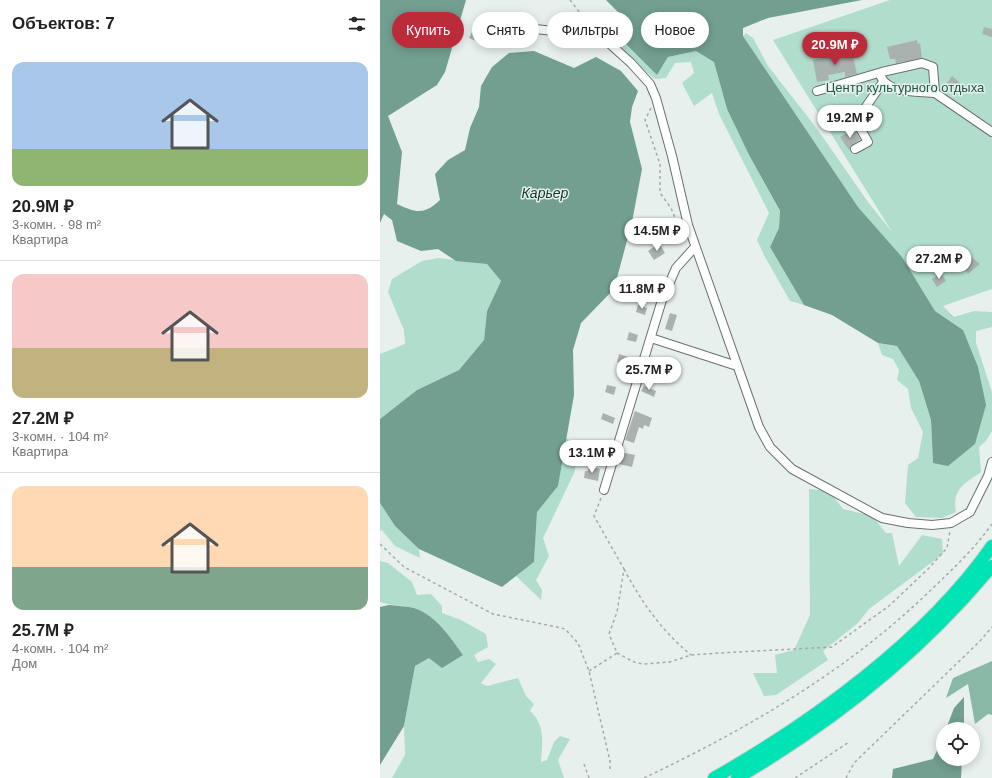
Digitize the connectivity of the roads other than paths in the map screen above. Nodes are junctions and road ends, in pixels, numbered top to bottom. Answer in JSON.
{"nodes":[{"id":1,"x":539,"y":29,"type":"edge"},
{"id":2,"x":879,"y":73,"type":"junction"},
{"id":3,"x":883,"y":82,"type":"junction"},
{"id":4,"x":817,"y":91,"type":"dead end"},
{"id":5,"x":935,"y":93,"type":"junction"},
{"id":6,"x":992,"y":132,"type":"edge"},
{"id":7,"x":855,"y":149,"type":"dead end"},
{"id":8,"x":696,"y":247,"type":"junction"},
{"id":9,"x":651,"y":338,"type":"junction"},
{"id":10,"x":738,"y":366,"type":"junction"},
{"id":11,"x":992,"y":462,"type":"edge"},
{"id":12,"x":604,"y":490,"type":"road end"},
{"id":13,"x":992,"y":546,"type":"edge"},
{"id":14,"x":992,"y":566,"type":"edge"},
{"id":15,"x":714,"y":778,"type":"edge"},
{"id":16,"x":737,"y":778,"type":"edge"}],
"edges":[{"from":1,"to":8,"type":"lane"},
{"from":2,"to":3,"type":"lane"},
{"from":2,"to":4,"type":"lane"},
{"from":2,"to":5,"type":"lane"},
{"from":3,"to":5,"type":"lane"},
{"from":3,"to":7,"type":"lane"},
{"from":5,"to":6,"type":"lane"},
{"from":8,"to":9,"type":"lane"},
{"from":8,"to":10,"type":"lane"},
{"from":9,"to":10,"type":"lane"},
{"from":9,"to":12,"type":"lane"},
{"from":10,"to":11,"type":"lane"},
{"from":13,"to":15,"type":"highway"},
{"from":14,"to":16,"type":"highway"}]}
